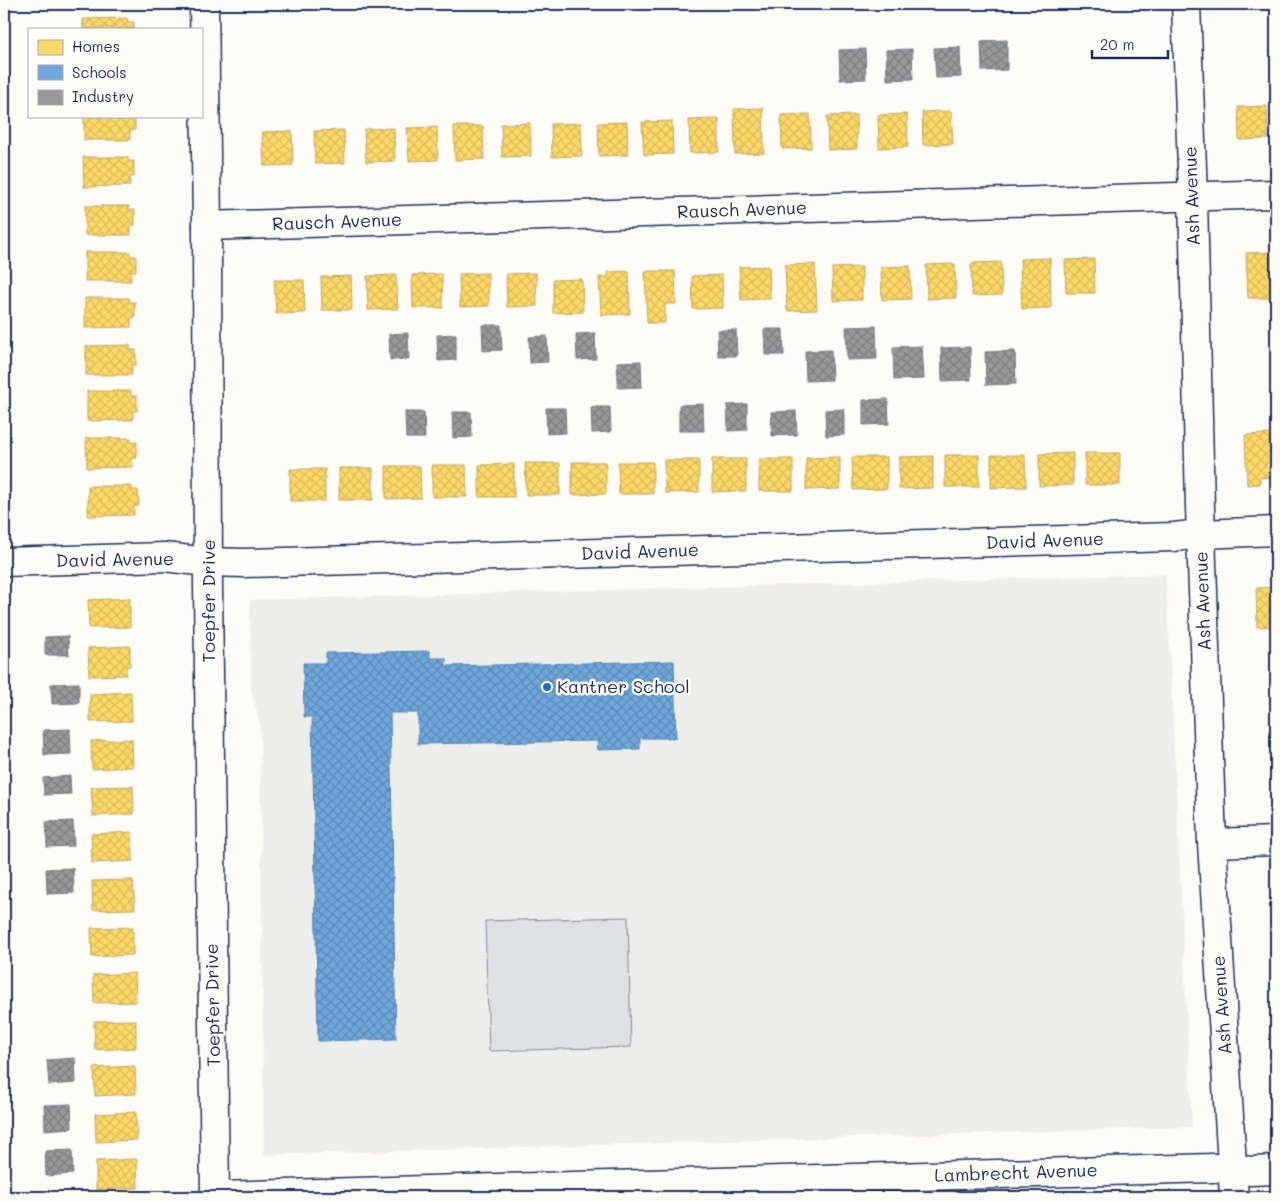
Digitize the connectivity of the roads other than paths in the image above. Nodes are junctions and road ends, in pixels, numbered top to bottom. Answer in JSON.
{"nodes":[{"id":1,"x":204,"y":4,"type":"edge"},
{"id":2,"x":1186,"y":4,"type":"edge"},
{"id":3,"x":1276,"y":194,"type":"edge"},
{"id":4,"x":1193,"y":196,"type":"junction"},
{"id":5,"x":208,"y":226,"type":"junction"},
{"id":6,"x":1276,"y":531,"type":"edge"},
{"id":7,"x":1201,"y":534,"type":"junction"},
{"id":8,"x":4,"y":562,"type":"edge"},
{"id":9,"x":208,"y":562,"type":"junction"},
{"id":10,"x":1276,"y":841,"type":"edge"},
{"id":11,"x":1212,"y":843,"type":"junction"},
{"id":12,"x":1233,"y":1168,"type":"junction"},
{"id":13,"x":1276,"y":1170,"type":"edge"},
{"id":14,"x":215,"y":1197,"type":"edge"},
{"id":15,"x":1234,"y":1197,"type":"edge"}],
"edges":[{"from":1,"to":5,"type":"street","name":"Toepfer Drive"},
{"from":2,"to":4,"type":"street","name":"Ash Avenue"},
{"from":3,"to":4,"type":"street","name":"Rausch Avenue"},
{"from":4,"to":5,"type":"street","name":"Rausch Avenue"},
{"from":4,"to":7,"type":"street","name":"Ash Avenue"},
{"from":5,"to":9,"type":"street","name":"Toepfer Drive"},
{"from":6,"to":7,"type":"street","name":"David Avenue"},
{"from":7,"to":9,"type":"street","name":"David Avenue"},
{"from":7,"to":11,"type":"street","name":"Ash Avenue"},
{"from":8,"to":9,"type":"street","name":"David Avenue"},
{"from":9,"to":14,"type":"street","name":"Toepfer Drive"},
{"from":10,"to":11,"type":"street"},
{"from":11,"to":12,"type":"street","name":"Ash Avenue"},
{"from":12,"to":13,"type":"street","name":"Lambrecht Avenue"},
{"from":12,"to":14,"type":"street","name":"Lambrecht Avenue"},
{"from":12,"to":15,"type":"street","name":"Ash Avenue"}]}
